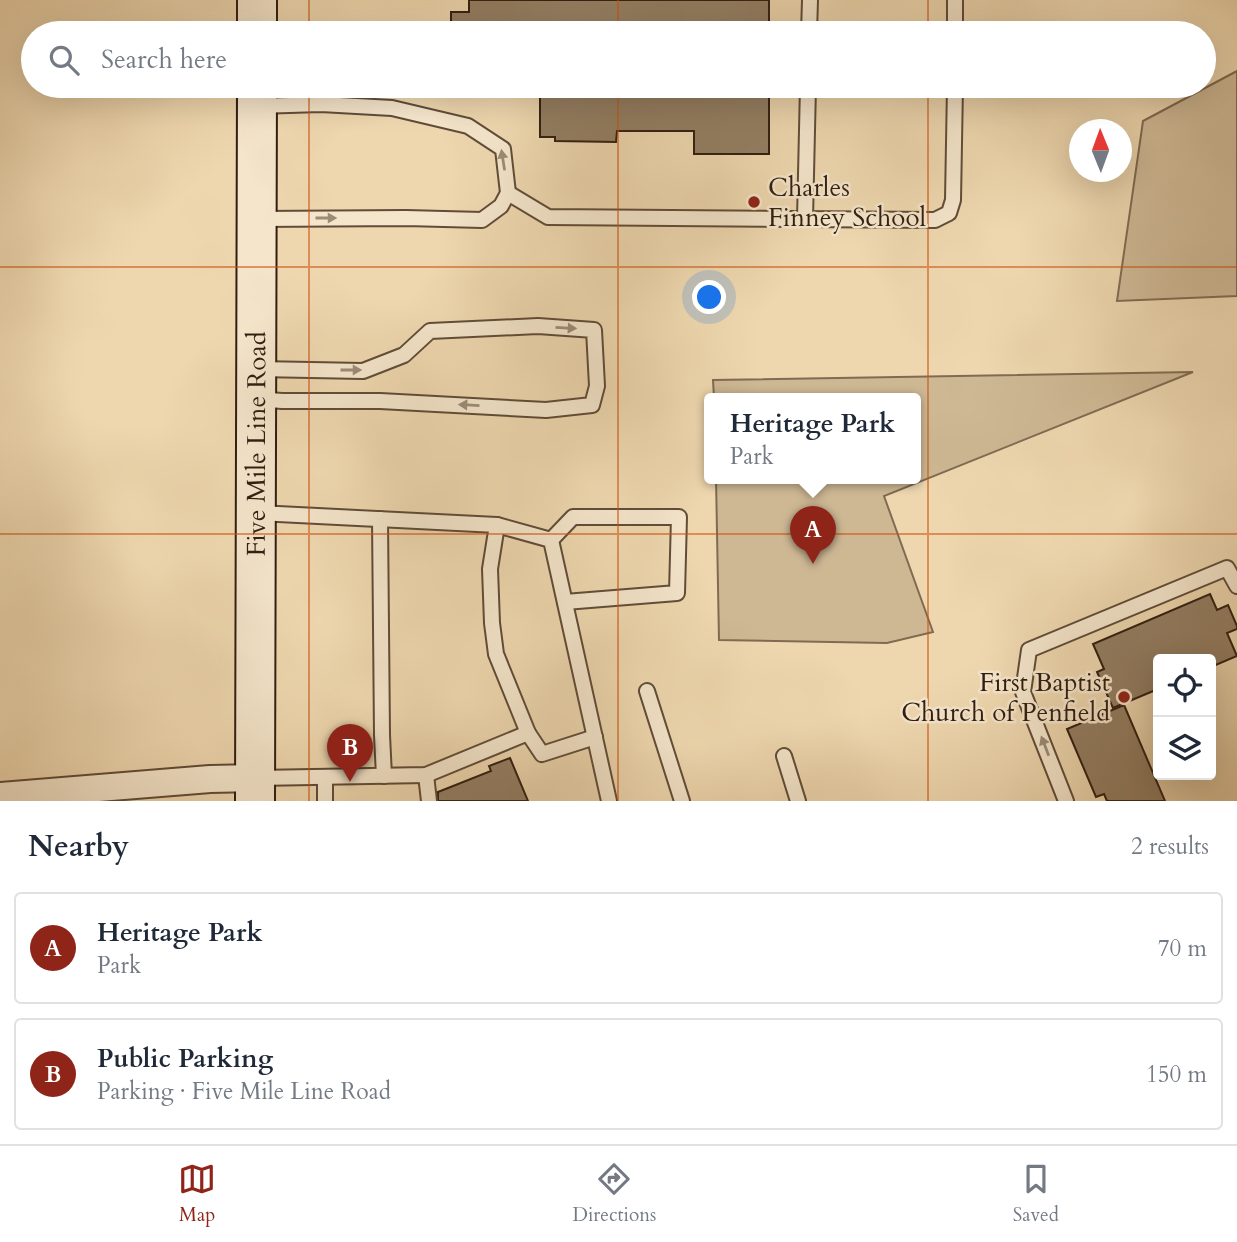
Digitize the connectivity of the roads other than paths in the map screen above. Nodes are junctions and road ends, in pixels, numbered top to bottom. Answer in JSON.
{"nodes":[{"id":1,"x":257,"y":0,"type":"edge"},
{"id":2,"x":810,"y":0,"type":"edge"},
{"id":3,"x":956,"y":0,"type":"edge"},
{"id":4,"x":257,"y":21,"type":"edge"},
{"id":5,"x":809,"y":21,"type":"edge"},
{"id":6,"x":955,"y":21,"type":"edge"},
{"id":7,"x":257,"y":98,"type":"edge"},
{"id":8,"x":275,"y":98,"type":"edge"},
{"id":9,"x":808,"y":98,"type":"edge"},
{"id":10,"x":954,"y":98,"type":"edge"},
{"id":11,"x":508,"y":194,"type":"junction"},
{"id":12,"x":257,"y":219,"type":"junction"},
{"id":13,"x":806,"y":219,"type":"junction"},
{"id":14,"x":257,"y":384,"type":"junction"},
{"id":15,"x":256,"y":513,"type":"junction"},
{"id":16,"x":380,"y":519,"type":"junction"},
{"id":17,"x":497,"y":526,"type":"junction"},
{"id":18,"x":551,"y":540,"type":"junction"},
{"id":19,"x":1237,"y":586,"type":"edge"},
{"id":20,"x":565,"y":603,"type":"junction"},
{"id":21,"x":647,"y":691,"type":"dead end"},
{"id":22,"x":528,"y":733,"type":"junction"},
{"id":23,"x":595,"y":737,"type":"junction"},
{"id":24,"x":784,"y":756,"type":"dead end"},
{"id":25,"x":426,"y":775,"type":"junction"},
{"id":26,"x":384,"y":776,"type":"junction"},
{"id":27,"x":325,"y":777,"type":"junction"},
{"id":28,"x":255,"y":790,"type":"edge"},
{"id":29,"x":0,"y":796,"type":"edge"},
{"id":30,"x":41,"y":797,"type":"edge"},
{"id":31,"x":325,"y":801,"type":"edge"},
{"id":32,"x":429,"y":801,"type":"edge"},
{"id":33,"x":609,"y":801,"type":"edge"},
{"id":34,"x":682,"y":801,"type":"edge"},
{"id":35,"x":798,"y":801,"type":"edge"},
{"id":36,"x":1066,"y":801,"type":"edge"}],
"edges":[{"from":1,"to":4,"type":"main road"},
{"from":2,"to":5,"type":"lane"},
{"from":3,"to":6,"type":"lane"},
{"from":7,"to":12,"type":"main road","name":"Five Mile Line Road"},
{"from":11,"to":8,"type":"lane","one_way":true},
{"from":9,"to":13,"type":"lane"},
{"from":10,"to":13,"type":"lane"},
{"from":12,"to":11,"type":"lane","one_way":true},
{"from":11,"to":13,"type":"lane"},
{"from":12,"to":14,"type":"main road","name":"Five Mile Line Road"},
{"from":14,"to":14,"type":"lane","one_way":true},
{"from":14,"to":15,"type":"main road","name":"Five Mile Line Road"},
{"from":15,"to":16,"type":"lane"},
{"from":15,"to":28,"type":"main road","name":"Five Mile Line Road"},
{"from":16,"to":17,"type":"lane"},
{"from":16,"to":26,"type":"lane"},
{"from":17,"to":18,"type":"lane"},
{"from":17,"to":22,"type":"lane"},
{"from":18,"to":20,"type":"lane"},
{"from":18,"to":20,"type":"lane"},
{"from":36,"to":19,"type":"lane","one_way":true},
{"from":20,"to":23,"type":"lane"},
{"from":21,"to":34,"type":"lane"},
{"from":22,"to":23,"type":"lane"},
{"from":22,"to":25,"type":"lane"},
{"from":23,"to":33,"type":"lane"},
{"from":24,"to":35,"type":"lane"},
{"from":25,"to":26,"type":"lane"},
{"from":25,"to":32,"type":"lane"},
{"from":26,"to":27,"type":"lane"},
{"from":27,"to":28,"type":"lane"},
{"from":27,"to":31,"type":"lane"},
{"from":28,"to":30,"type":"street"},
{"from":29,"to":30,"type":"street"}]}
